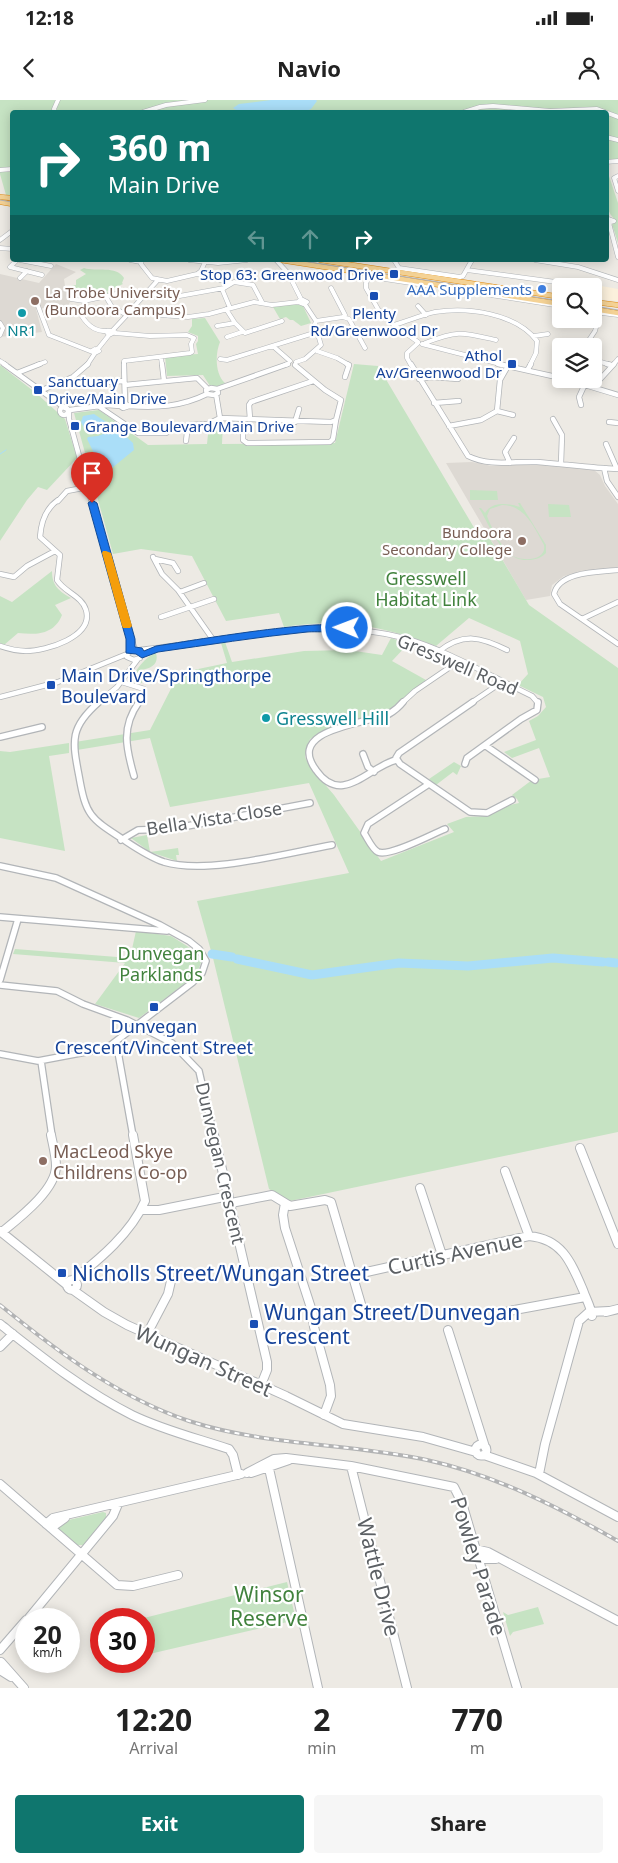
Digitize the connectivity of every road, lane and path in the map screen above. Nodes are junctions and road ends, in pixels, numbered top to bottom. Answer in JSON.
{"nodes":[{"id":1,"x":204,"y":100,"type":"edge"},
{"id":2,"x":150,"y":110,"type":"edge"},
{"id":3,"x":470,"y":110,"type":"edge"},
{"id":4,"x":539,"y":110,"type":"edge"},
{"id":5,"x":574,"y":110,"type":"edge"},
{"id":6,"x":600,"y":110,"type":"edge"},
{"id":7,"x":618,"y":176,"type":"edge"},
{"id":8,"x":618,"y":191,"type":"edge"},
{"id":9,"x":609,"y":227,"type":"edge"},
{"id":10,"x":609,"y":238,"type":"edge"},
{"id":11,"x":612,"y":238,"type":"junction"},
{"id":12,"x":618,"y":257,"type":"edge"},
{"id":13,"x":16,"y":262,"type":"edge"},
{"id":14,"x":29,"y":262,"type":"edge"},
{"id":15,"x":142,"y":262,"type":"edge"},
{"id":16,"x":205,"y":262,"type":"edge"},
{"id":17,"x":278,"y":262,"type":"edge"},
{"id":18,"x":289,"y":262,"type":"edge"},
{"id":19,"x":295,"y":262,"type":"edge"},
{"id":20,"x":334,"y":262,"type":"edge"},
{"id":21,"x":395,"y":262,"type":"edge"},
{"id":22,"x":471,"y":262,"type":"edge"},
{"id":23,"x":547,"y":262,"type":"edge"},
{"id":24,"x":51,"y":266,"type":"dead end"},
{"id":25,"x":375,"y":268,"type":"junction"},
{"id":26,"x":467,"y":270,"type":"junction"},
{"id":27,"x":28,"y":272,"type":"junction"},
{"id":28,"x":288,"y":273,"type":"junction"},
{"id":29,"x":197,"y":274,"type":"junction"},
{"id":30,"x":371,"y":274,"type":"junction"},
{"id":31,"x":42,"y":275,"type":"dead end"},
{"id":32,"x":20,"y":278,"type":"dead end"},
{"id":33,"x":378,"y":278,"type":"dead end"},
{"id":34,"x":618,"y":278,"type":"edge"},
{"id":35,"x":389,"y":279,"type":"junction"},
{"id":36,"x":158,"y":280,"type":"junction"},
{"id":37,"x":552,"y":282,"type":"edge"},
{"id":38,"x":232,"y":283,"type":"junction"},
{"id":39,"x":410,"y":283,"type":"junction"},
{"id":40,"x":331,"y":288,"type":"dead end"},
{"id":41,"x":222,"y":289,"type":"junction"},
{"id":42,"x":407,"y":289,"type":"dead end"},
{"id":43,"x":146,"y":294,"type":"junction"},
{"id":44,"x":552,"y":296,"type":"edge"},
{"id":45,"x":106,"y":297,"type":"junction"},
{"id":46,"x":71,"y":299,"type":"dead end"},
{"id":47,"x":529,"y":300,"type":"junction"},
{"id":48,"x":262,"y":302,"type":"junction"},
{"id":49,"x":301,"y":302,"type":"junction"},
{"id":50,"x":602,"y":303,"type":"edge"},
{"id":51,"x":552,"y":304,"type":"edge"},
{"id":52,"x":618,"y":305,"type":"edge"},
{"id":53,"x":38,"y":306,"type":"dead end"},
{"id":54,"x":418,"y":306,"type":"dead end"},
{"id":55,"x":228,"y":309,"type":"junction"},
{"id":56,"x":79,"y":311,"type":"dead end"},
{"id":57,"x":602,"y":311,"type":"edge"},
{"id":58,"x":132,"y":312,"type":"junction"},
{"id":59,"x":125,"y":313,"type":"junction"},
{"id":60,"x":602,"y":313,"type":"edge"},
{"id":61,"x":618,"y":314,"type":"edge"},
{"id":62,"x":426,"y":315,"type":"junction"},
{"id":63,"x":343,"y":317,"type":"junction"},
{"id":64,"x":316,"y":320,"type":"junction"},
{"id":65,"x":282,"y":321,"type":"dead end"},
{"id":66,"x":0,"y":323,"type":"edge"},
{"id":67,"x":234,"y":323,"type":"junction"},
{"id":68,"x":394,"y":325,"type":"junction"},
{"id":69,"x":217,"y":326,"type":"dead end"},
{"id":70,"x":114,"y":332,"type":"junction"},
{"id":71,"x":242,"y":332,"type":"junction"},
{"id":72,"x":317,"y":332,"type":"junction"},
{"id":73,"x":108,"y":333,"type":"junction"},
{"id":74,"x":548,"y":334,"type":"dead end"},
{"id":75,"x":0,"y":336,"type":"edge"},
{"id":76,"x":534,"y":336,"type":"junction"},
{"id":77,"x":227,"y":337,"type":"dead end"},
{"id":78,"x":496,"y":340,"type":"dead end"},
{"id":79,"x":423,"y":344,"type":"junction"},
{"id":80,"x":270,"y":347,"type":"junction"},
{"id":81,"x":365,"y":348,"type":"dead end"},
{"id":82,"x":317,"y":350,"type":"junction"},
{"id":83,"x":95,"y":351,"type":"junction"},
{"id":84,"x":161,"y":358,"type":"junction"},
{"id":85,"x":220,"y":359,"type":"dead end"},
{"id":86,"x":618,"y":359,"type":"edge"},
{"id":87,"x":0,"y":361,"type":"edge"},
{"id":88,"x":45,"y":362,"type":"dead end"},
{"id":89,"x":602,"y":362,"type":"edge"},
{"id":90,"x":289,"y":363,"type":"junction"},
{"id":91,"x":296,"y":363,"type":"junction"},
{"id":92,"x":611,"y":365,"type":"junction"},
{"id":93,"x":508,"y":366,"type":"junction"},
{"id":94,"x":528,"y":370,"type":"junction"},
{"id":95,"x":17,"y":373,"type":"junction"},
{"id":96,"x":552,"y":376,"type":"edge"},
{"id":97,"x":602,"y":376,"type":"edge"},
{"id":98,"x":345,"y":377,"type":"dead end"},
{"id":99,"x":419,"y":379,"type":"junction"},
{"id":100,"x":458,"y":379,"type":"dead end"},
{"id":101,"x":164,"y":380,"type":"junction"},
{"id":102,"x":313,"y":381,"type":"junction"},
{"id":103,"x":125,"y":383,"type":"junction"},
{"id":104,"x":74,"y":384,"type":"dead end"},
{"id":105,"x":208,"y":388,"type":"junction"},
{"id":106,"x":584,"y":388,"type":"edge"},
{"id":107,"x":596,"y":388,"type":"edge"},
{"id":108,"x":42,"y":390,"type":"junction"},
{"id":109,"x":216,"y":392,"type":"junction"},
{"id":110,"x":207,"y":394,"type":"junction"},
{"id":111,"x":618,"y":395,"type":"edge"},
{"id":112,"x":459,"y":401,"type":"dead end"},
{"id":113,"x":57,"y":403,"type":"junction"},
{"id":114,"x":434,"y":403,"type":"junction"},
{"id":115,"x":125,"y":405,"type":"junction"},
{"id":116,"x":581,"y":405,"type":"dead end"},
{"id":117,"x":98,"y":406,"type":"junction"},
{"id":118,"x":299,"y":410,"type":"dead end"},
{"id":119,"x":67,"y":411,"type":"junction"},
{"id":120,"x":497,"y":411,"type":"junction"},
{"id":121,"x":513,"y":415,"type":"dead end"},
{"id":122,"x":220,"y":418,"type":"junction"},
{"id":123,"x":243,"y":419,"type":"junction"},
{"id":124,"x":250,"y":419,"type":"junction"},
{"id":125,"x":553,"y":419,"type":"dead end"},
{"id":126,"x":336,"y":420,"type":"junction"},
{"id":127,"x":295,"y":422,"type":"junction"},
{"id":128,"x":609,"y":422,"type":"dead end"},
{"id":129,"x":618,"y":423,"type":"edge"},
{"id":130,"x":449,"y":426,"type":"junction"},
{"id":131,"x":166,"y":434,"type":"dead end"},
{"id":132,"x":514,"y":438,"type":"dead end"},
{"id":133,"x":186,"y":441,"type":"dead end"},
{"id":134,"x":606,"y":444,"type":"dead end"},
{"id":135,"x":510,"y":463,"type":"junction"},
{"id":136,"x":561,"y":464,"type":"junction"},
{"id":137,"x":604,"y":468,"type":"junction"},
{"id":138,"x":617,"y":468,"type":"edge"},
{"id":139,"x":88,"y":488,"type":"junction"},
{"id":140,"x":618,"y":498,"type":"edge"},
{"id":141,"x":54,"y":552,"type":"junction"},
{"id":142,"x":618,"y":570,"type":"edge"},
{"id":143,"x":178,"y":571,"type":"dead end"},
{"id":144,"x":0,"y":574,"type":"edge"},
{"id":145,"x":204,"y":583,"type":"dead end"},
{"id":146,"x":180,"y":592,"type":"junction"},
{"id":147,"x":214,"y":599,"type":"dead end"},
{"id":148,"x":618,"y":602,"type":"edge"},
{"id":149,"x":190,"y":607,"type":"junction"},
{"id":150,"x":160,"y":617,"type":"dead end"},
{"id":151,"x":582,"y":619,"type":"junction"},
{"id":152,"x":214,"y":641,"type":"junction"},
{"id":153,"x":618,"y":644,"type":"edge"},
{"id":154,"x":0,"y":646,"type":"edge"},
{"id":155,"x":508,"y":651,"type":"dead end"},
{"id":156,"x":438,"y":652,"type":"junction"},
{"id":157,"x":134,"y":655,"type":"junction"},
{"id":158,"x":459,"y":661,"type":"junction"},
{"id":159,"x":122,"y":682,"type":"junction"},
{"id":160,"x":502,"y":682,"type":"junction"},
{"id":161,"x":0,"y":697,"type":"edge"},
{"id":162,"x":42,"y":727,"type":"dead end"},
{"id":163,"x":0,"y":736,"type":"edge"},
{"id":164,"x":486,"y":746,"type":"junction"},
{"id":165,"x":363,"y":754,"type":"dead end"},
{"id":166,"x":396,"y":760,"type":"junction"},
{"id":167,"x":465,"y":764,"type":"dead end"},
{"id":168,"x":374,"y":772,"type":"junction"},
{"id":169,"x":134,"y":776,"type":"dead end"},
{"id":170,"x":535,"y":780,"type":"dead end"},
{"id":171,"x":429,"y":784,"type":"junction"},
{"id":172,"x":512,"y":800,"type":"dead end"},
{"id":173,"x":310,"y":803,"type":"dead end"},
{"id":174,"x":445,"y":829,"type":"dead end"},
{"id":175,"x":121,"y":840,"type":"junction"},
{"id":176,"x":332,"y":845,"type":"dead end"},
{"id":177,"x":0,"y":866,"type":"edge"},
{"id":178,"x":0,"y":918,"type":"edge"},
{"id":179,"x":18,"y":919,"type":"junction"},
{"id":180,"x":150,"y":921,"type":"junction"},
{"id":181,"x":155,"y":927,"type":"junction"},
{"id":182,"x":136,"y":928,"type":"junction"},
{"id":183,"x":0,"y":980,"type":"edge"},
{"id":184,"x":0,"y":985,"type":"edge"},
{"id":185,"x":138,"y":1025,"type":"junction"},
{"id":186,"x":112,"y":1045,"type":"junction"},
{"id":187,"x":0,"y":1054,"type":"edge"},
{"id":188,"x":41,"y":1061,"type":"junction"},
{"id":189,"x":580,"y":1148,"type":"dead end"},
{"id":190,"x":505,"y":1170,"type":"dead end"},
{"id":191,"x":420,"y":1188,"type":"dead end"},
{"id":192,"x":230,"y":1199,"type":"junction"},
{"id":193,"x":285,"y":1203,"type":"junction"},
{"id":194,"x":142,"y":1210,"type":"junction"},
{"id":195,"x":1,"y":1232,"type":"edge"},
{"id":196,"x":529,"y":1236,"type":"junction"},
{"id":197,"x":618,"y":1244,"type":"edge"},
{"id":198,"x":442,"y":1255,"type":"junction"},
{"id":199,"x":352,"y":1274,"type":"junction"},
{"id":200,"x":171,"y":1281,"type":"dead end"},
{"id":201,"x":73,"y":1284,"type":"junction"},
{"id":202,"x":585,"y":1297,"type":"junction"},
{"id":203,"x":618,"y":1309,"type":"edge"},
{"id":204,"x":362,"y":1311,"type":"dead end"},
{"id":205,"x":509,"y":1311,"type":"dead end"},
{"id":206,"x":591,"y":1313,"type":"junction"},
{"id":207,"x":0,"y":1324,"type":"edge"},
{"id":208,"x":448,"y":1330,"type":"dead end"},
{"id":209,"x":13,"y":1334,"type":"junction"},
{"id":210,"x":147,"y":1334,"type":"junction"},
{"id":211,"x":0,"y":1347,"type":"edge"},
{"id":212,"x":261,"y":1385,"type":"junction"},
{"id":213,"x":324,"y":1415,"type":"junction"},
{"id":214,"x":481,"y":1449,"type":"junction"},
{"id":215,"x":268,"y":1465,"type":"junction"},
{"id":216,"x":351,"y":1466,"type":"junction"},
{"id":217,"x":537,"y":1473,"type":"junction"},
{"id":218,"x":238,"y":1475,"type":"junction"},
{"id":219,"x":0,"y":1484,"type":"edge"},
{"id":220,"x":118,"y":1504,"type":"junction"},
{"id":221,"x":618,"y":1517,"type":"edge"},
{"id":222,"x":48,"y":1526,"type":"junction"},
{"id":223,"x":475,"y":1549,"type":"junction"},
{"id":224,"x":81,"y":1554,"type":"junction"},
{"id":225,"x":478,"y":1559,"type":"junction"},
{"id":226,"x":498,"y":1559,"type":"junction"},
{"id":227,"x":178,"y":1575,"type":"dead end"},
{"id":228,"x":37,"y":1608,"type":"edge"},
{"id":229,"x":618,"y":1621,"type":"edge"},
{"id":230,"x":15,"y":1634,"type":"edge"},
{"id":231,"x":8,"y":1642,"type":"junction"},
{"id":232,"x":0,"y":1650,"type":"edge"},
{"id":233,"x":0,"y":1662,"type":"edge"},
{"id":234,"x":24,"y":1688,"type":"edge"},
{"id":235,"x":318,"y":1688,"type":"edge"},
{"id":236,"x":407,"y":1688,"type":"edge"},
{"id":237,"x":517,"y":1688,"type":"edge"}],
"edges":[{"from":1,"to":2,"type":"street"},
{"from":3,"to":4,"type":"street"},
{"from":5,"to":6,"type":"street"},
{"from":7,"to":8,"type":"street"},
{"from":9,"to":11,"type":"street"},
{"from":10,"to":11,"type":"street"},
{"from":11,"to":12,"type":"street"},
{"from":13,"to":27,"type":"street"},
{"from":14,"to":24,"type":"street"},
{"from":15,"to":36,"type":"street"},
{"from":16,"to":29,"type":"street"},
{"from":17,"to":28,"type":"street"},
{"from":18,"to":28,"type":"street"},
{"from":19,"to":30,"type":"highway"},
{"from":20,"to":25,"type":"highway"},
{"from":21,"to":26,"type":"street"},
{"from":22,"to":26,"type":"street"},
{"from":23,"to":34,"type":"street"},
{"from":25,"to":30,"type":"highway"},
{"from":25,"to":44,"type":"highway"},
{"from":26,"to":37,"type":"street"},
{"from":27,"to":31,"type":"street"},
{"from":27,"to":32,"type":"street"},
{"from":28,"to":49,"type":"street"},
{"from":29,"to":36,"type":"street"},
{"from":29,"to":38,"type":"street"},
{"from":30,"to":35,"type":"highway"},
{"from":30,"to":68,"type":"street"},
{"from":33,"to":35,"type":"street"},
{"from":35,"to":39,"type":"street"},
{"from":35,"to":47,"type":"highway"},
{"from":36,"to":43,"type":"street"},
{"from":38,"to":41,"type":"street"},
{"from":38,"to":48,"type":"street"},
{"from":39,"to":42,"type":"street"},
{"from":39,"to":47,"type":"street"},
{"from":40,"to":63,"type":"street"},
{"from":41,"to":43,"type":"street"},
{"from":41,"to":55,"type":"street"},
{"from":43,"to":45,"type":"street"},
{"from":43,"to":58,"type":"street"},
{"from":45,"to":46,"type":"street"},
{"from":45,"to":59,"type":"street"},
{"from":47,"to":51,"type":"highway"},
{"from":48,"to":49,"type":"street"},
{"from":48,"to":55,"type":"street"},
{"from":49,"to":64,"type":"street"},
{"from":50,"to":52,"type":"highway"},
{"from":53,"to":83,"type":"street"},
{"from":54,"to":62,"type":"street"},
{"from":55,"to":58,"type":"street"},
{"from":55,"to":67,"type":"street"},
{"from":56,"to":73,"type":"street"},
{"from":57,"to":61,"type":"highway"},
{"from":58,"to":59,"type":"street"},
{"from":59,"to":70,"type":"street"},
{"from":60,"to":61,"type":"street"},
{"from":62,"to":68,"type":"street"},
{"from":62,"to":76,"type":"street"},
{"from":63,"to":64,"type":"street"},
{"from":63,"to":81,"type":"street"},
{"from":64,"to":72,"type":"street"},
{"from":65,"to":71,"type":"street"},
{"from":66,"to":75,"type":"street"},
{"from":67,"to":69,"type":"street"},
{"from":67,"to":71,"type":"street"},
{"from":68,"to":79,"type":"street"},
{"from":70,"to":73,"type":"street"},
{"from":70,"to":84,"type":"street"},
{"from":71,"to":77,"type":"street"},
{"from":72,"to":80,"type":"street"},
{"from":72,"to":82,"type":"street"},
{"from":73,"to":83,"type":"street"},
{"from":74,"to":76,"type":"street"},
{"from":76,"to":94,"type":"street"},
{"from":78,"to":79,"type":"street"},
{"from":79,"to":93,"type":"street"},
{"from":79,"to":99,"type":"street"},
{"from":80,"to":85,"type":"street"},
{"from":80,"to":90,"type":"street"},
{"from":82,"to":91,"type":"street"},
{"from":82,"to":98,"type":"street"},
{"from":83,"to":108,"type":"street"},
{"from":84,"to":101,"type":"street"},
{"from":84,"to":103,"type":"street"},
{"from":86,"to":92,"type":"street"},
{"from":87,"to":95,"type":"street"},
{"from":88,"to":95,"type":"street"},
{"from":89,"to":92,"type":"street"},
{"from":90,"to":91,"type":"street"},
{"from":90,"to":109,"type":"street"},
{"from":91,"to":102,"type":"street"},
{"from":92,"to":97,"type":"street"},
{"from":93,"to":94,"type":"street"},
{"from":93,"to":120,"type":"street"},
{"from":94,"to":96,"type":"street"},
{"from":95,"to":108,"type":"street"},
{"from":99,"to":100,"type":"street"},
{"from":99,"to":114,"type":"street"},
{"from":101,"to":103,"type":"street"},
{"from":101,"to":105,"type":"street"},
{"from":102,"to":124,"type":"street"},
{"from":102,"to":126,"type":"street"},
{"from":103,"to":104,"type":"street"},
{"from":103,"to":115,"type":"street"},
{"from":105,"to":109,"type":"street"},
{"from":105,"to":110,"type":"street"},
{"from":106,"to":116,"type":"street"},
{"from":107,"to":111,"type":"street"},
{"from":108,"to":113,"type":"street"},
{"from":109,"to":110,"type":"street"},
{"from":109,"to":122,"type":"street"},
{"from":110,"to":115,"type":"street"},
{"from":112,"to":114,"type":"street"},
{"from":113,"to":119,"type":"street"},
{"from":113,"to":119,"type":"street"},
{"from":114,"to":130,"type":"street"},
{"from":115,"to":117,"type":"street"},
{"from":117,"to":119,"type":"street"},
{"from":117,"to":131,"type":"street"},
{"from":118,"to":127,"type":"street"},
{"from":119,"to":139,"type":"street"},
{"from":120,"to":121,"type":"street"},
{"from":120,"to":130,"type":"street"},
{"from":122,"to":123,"type":"street"},
{"from":122,"to":133,"type":"street"},
{"from":123,"to":124,"type":"street"},
{"from":123,"to":126,"type":"street"},
{"from":124,"to":127,"type":"street"},
{"from":125,"to":136,"type":"street"},
{"from":126,"to":127,"type":"street"},
{"from":128,"to":129,"type":"street"},
{"from":130,"to":135,"type":"street"},
{"from":132,"to":135,"type":"street"},
{"from":134,"to":138,"type":"street"},
{"from":135,"to":136,"type":"street"},
{"from":136,"to":137,"type":"street"},
{"from":137,"to":138,"type":"street"},
{"from":137,"to":140,"type":"street"},
{"from":139,"to":141,"type":"street"},
{"from":139,"to":157,"type":"street"},
{"from":141,"to":144,"type":"street"},
{"from":141,"to":154,"type":"street"},
{"from":142,"to":151,"type":"street"},
{"from":143,"to":146,"type":"street"},
{"from":145,"to":146,"type":"street"},
{"from":146,"to":149,"type":"street"},
{"from":147,"to":149,"type":"street"},
{"from":148,"to":151,"type":"street"},
{"from":149,"to":150,"type":"street"},
{"from":149,"to":152,"type":"street"},
{"from":151,"to":153,"type":"street"},
{"from":152,"to":156,"type":"street","name":"Gresswell Road"},
{"from":152,"to":157,"type":"street","name":"Gresswell Road"},
{"from":155,"to":156,"type":"street"},
{"from":156,"to":158,"type":"street","name":"Gresswell Road"},
{"from":157,"to":159,"type":"street"},
{"from":157,"to":161,"type":"street"},
{"from":158,"to":160,"type":"street","name":"Gresswell Road"},
{"from":158,"to":168,"type":"street"},
{"from":159,"to":169,"type":"street"},
{"from":159,"to":175,"type":"street"},
{"from":160,"to":164,"type":"street","name":"Gresswell Road"},
{"from":160,"to":166,"type":"street"},
{"from":162,"to":163,"type":"street"},
{"from":164,"to":167,"type":"street","name":"Gresswell Road"},
{"from":164,"to":170,"type":"street"},
{"from":165,"to":168,"type":"street"},
{"from":166,"to":168,"type":"street"},
{"from":166,"to":171,"type":"street"},
{"from":171,"to":172,"type":"street"},
{"from":171,"to":174,"type":"street"},
{"from":173,"to":175,"type":"street","name":"Bella Vista Close"},
{"from":175,"to":176,"type":"street"},
{"from":177,"to":180,"type":"street"},
{"from":178,"to":179,"type":"street"},
{"from":179,"to":182,"type":"street"},
{"from":179,"to":183,"type":"street"},
{"from":180,"to":181,"type":"street"},
{"from":180,"to":182,"type":"street"},
{"from":181,"to":182,"type":"street"},
{"from":181,"to":185,"type":"street"},
{"from":184,"to":185,"type":"street","name":"Dunvegan Crescent"},
{"from":185,"to":186,"type":"street"},
{"from":185,"to":192,"type":"street","name":"Dunvegan Crescent"},
{"from":186,"to":188,"type":"street"},
{"from":186,"to":194,"type":"street"},
{"from":187,"to":188,"type":"street"},
{"from":188,"to":195,"type":"street"},
{"from":189,"to":197,"type":"street"},
{"from":190,"to":196,"type":"street"},
{"from":191,"to":198,"type":"street"},
{"from":192,"to":193,"type":"street"},
{"from":192,"to":194,"type":"street"},
{"from":192,"to":212,"type":"street","name":"Dunvegan Crescent"},
{"from":193,"to":199,"type":"street"},
{"from":193,"to":213,"type":"street"},
{"from":194,"to":201,"type":"street"},
{"from":195,"to":201,"type":"street","name":"Wungan Street"},
{"from":196,"to":198,"type":"street","name":"Curtis Avenue"},
{"from":196,"to":202,"type":"street","name":"Curtis Avenue"},
{"from":198,"to":199,"type":"street","name":"Curtis Avenue"},
{"from":199,"to":204,"type":"street"},
{"from":200,"to":210,"type":"street"},
{"from":201,"to":210,"type":"street","name":"Wungan Street"},
{"from":202,"to":205,"type":"street"},
{"from":202,"to":206,"type":"street","name":"Curtis Avenue"},
{"from":203,"to":206,"type":"street"},
{"from":206,"to":217,"type":"street"},
{"from":207,"to":209,"type":"street"},
{"from":208,"to":214,"type":"street"},
{"from":209,"to":211,"type":"street"},
{"from":209,"to":218,"type":"street"},
{"from":210,"to":212,"type":"street","name":"Wungan Street"},
{"from":212,"to":213,"type":"street","name":"Wungan Street"},
{"from":213,"to":214,"type":"street","name":"Wungan Street"},
{"from":214,"to":217,"type":"street","name":"Wungan Street"},
{"from":215,"to":216,"type":"street"},
{"from":215,"to":218,"type":"street"},
{"from":215,"to":235,"type":"street"},
{"from":216,"to":223,"type":"street","name":"Powley Parade"},
{"from":216,"to":236,"type":"street","name":"Wattle Drive"},
{"from":217,"to":221,"type":"street","name":"Wungan Street"},
{"from":218,"to":220,"type":"street"},
{"from":219,"to":222,"type":"street"},
{"from":220,"to":222,"type":"street"},
{"from":220,"to":224,"type":"street"},
{"from":222,"to":224,"type":"street"},
{"from":223,"to":225,"type":"street","name":"Powley Parade"},
{"from":223,"to":226,"type":"street"},
{"from":224,"to":227,"type":"street"},
{"from":224,"to":228,"type":"street"},
{"from":225,"to":226,"type":"street"},
{"from":225,"to":237,"type":"street","name":"Powley Parade"},
{"from":226,"to":229,"type":"street"},
{"from":230,"to":231,"type":"street"},
{"from":231,"to":232,"type":"street"},
{"from":231,"to":233,"type":"street"},
{"from":233,"to":234,"type":"street"}]}
